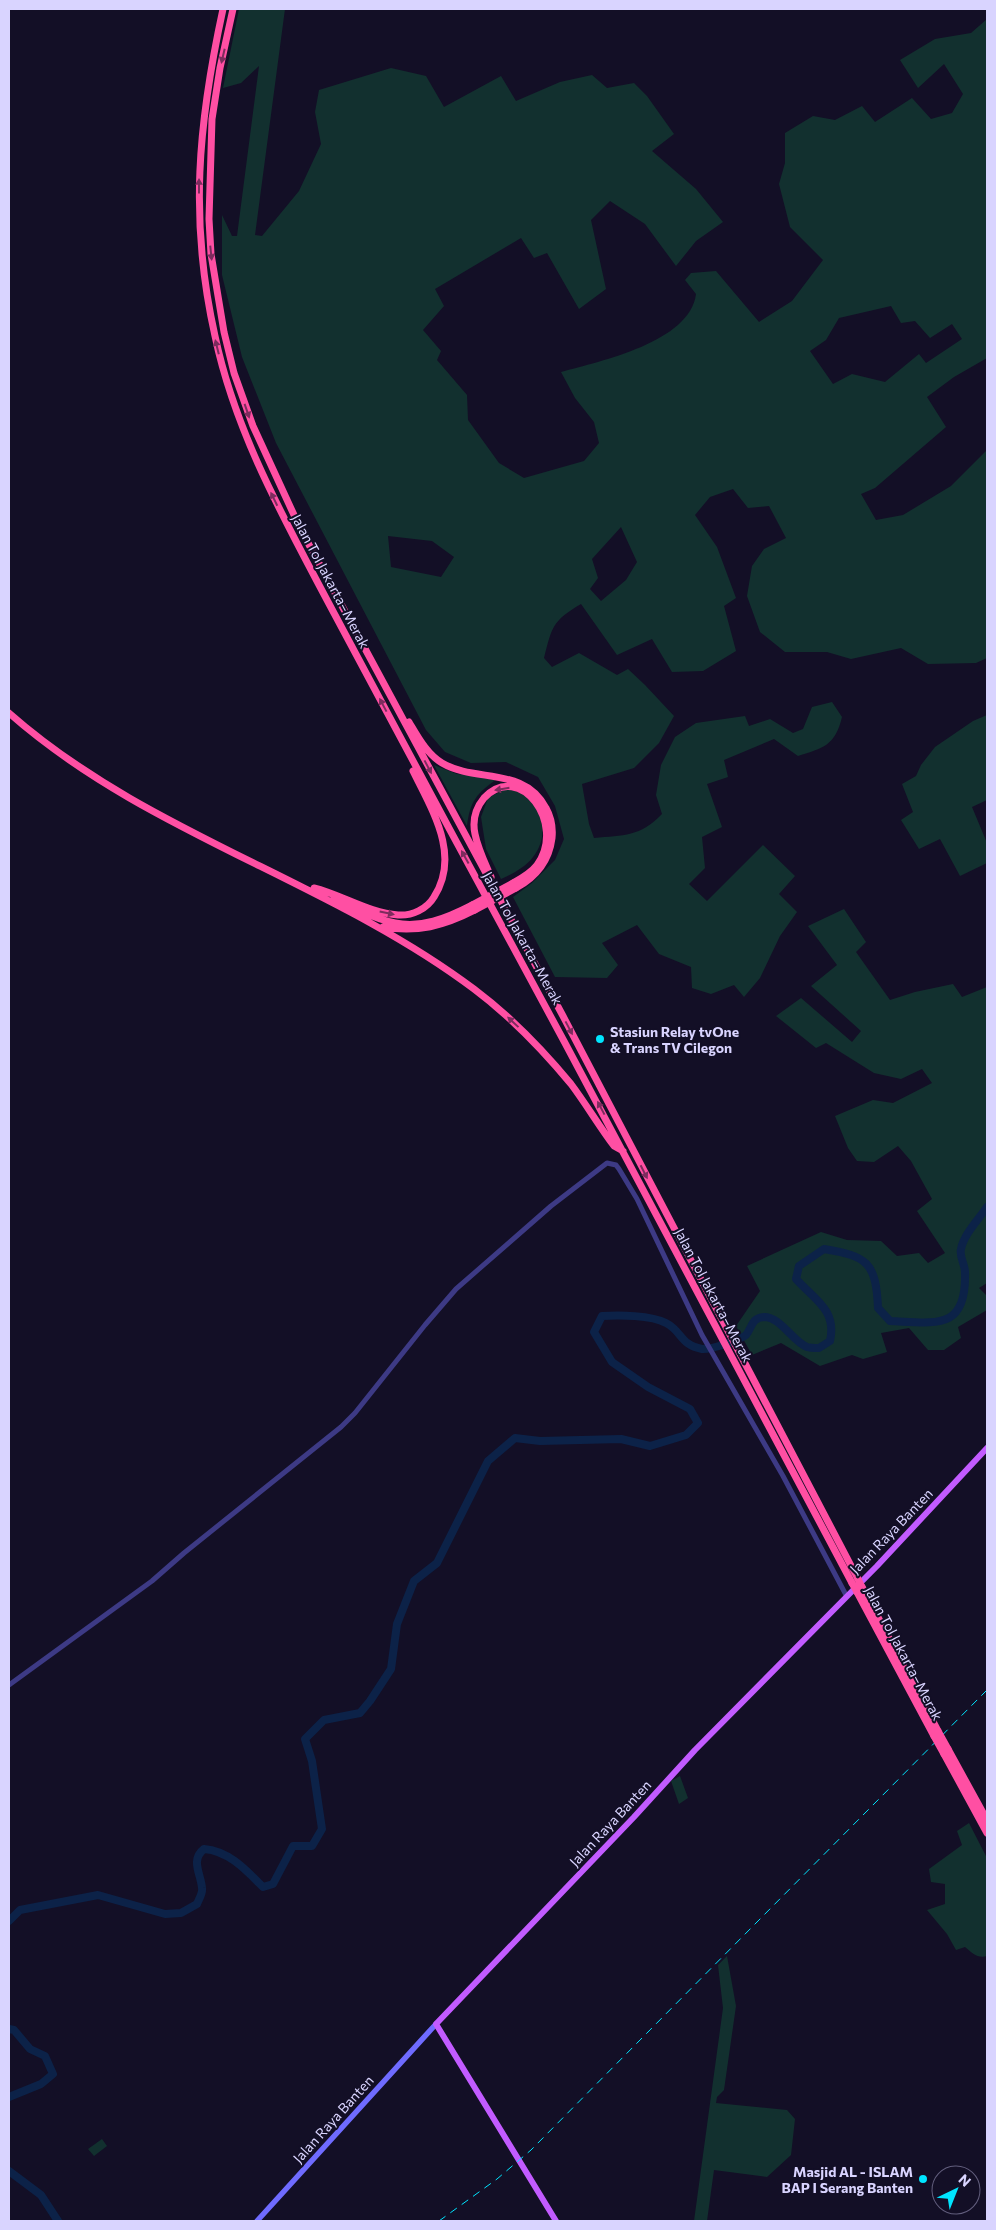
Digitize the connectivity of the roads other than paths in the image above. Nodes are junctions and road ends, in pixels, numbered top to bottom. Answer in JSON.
{"nodes":[{"id":1,"x":223,"y":9,"type":"edge"},
{"id":2,"x":233,"y":9,"type":"edge"},
{"id":3,"x":389,"y":694,"type":"junction"},
{"id":4,"x":9,"y":707,"type":"edge"},
{"id":5,"x":9,"y":713,"type":"edge"},
{"id":6,"x":405,"y":748,"type":"junction"},
{"id":7,"x":514,"y":886,"type":"junction"},
{"id":8,"x":314,"y":888,"type":"junction"},
{"id":9,"x":473,"y":908,"type":"junction"},
{"id":10,"x":503,"y":908,"type":"junction"},
{"id":11,"x":378,"y":926,"type":"junction"},
{"id":12,"x":623,"y":1151,"type":"junction"},
{"id":13,"x":719,"y":1324,"type":"junction"},
{"id":14,"x":987,"y":1448,"type":"edge"},
{"id":15,"x":846,"y":1595,"type":"junction"},
{"id":16,"x":9,"y":1685,"type":"edge"},
{"id":17,"x":946,"y":1752,"type":"junction"},
{"id":18,"x":987,"y":1820,"type":"edge"},
{"id":19,"x":987,"y":1833,"type":"edge"},
{"id":20,"x":436,"y":2024,"type":"junction"},
{"id":21,"x":257,"y":2221,"type":"edge"},
{"id":22,"x":556,"y":2221,"type":"edge"}],
"edges":[{"from":6,"to":1,"type":"highway","name":"Jalan Tol Jakarta–Merak","one_way":true},
{"from":2,"to":3,"type":"highway","name":"Jalan Tol Jakarta–Merak","one_way":true},
{"from":3,"to":7,"type":"highway"},
{"from":3,"to":10,"type":"highway","name":"Jalan Tol Jakarta–Merak","one_way":true},
{"from":4,"to":8,"type":"highway"},
{"from":5,"to":11,"type":"highway"},
{"from":8,"to":6,"type":"highway","one_way":true},
{"from":12,"to":6,"type":"highway","name":"Jalan Tol Jakarta–Merak","one_way":true},
{"from":7,"to":9,"type":"highway","bridge":true},
{"from":7,"to":10,"type":"highway","one_way":true},
{"from":8,"to":9,"type":"highway"},
{"from":9,"to":11,"type":"highway"},
{"from":10,"to":13,"type":"highway","name":"Jalan Tol Jakarta–Merak","one_way":true},
{"from":12,"to":11,"type":"highway","one_way":true},
{"from":12,"to":13,"type":"highway","name":"Jalan Tol Jakarta–Merak"},
{"from":13,"to":17,"type":"highway","name":"Jalan Tol Jakarta–Merak","bridge":true},
{"from":14,"to":15,"type":"main road","name":"Jalan Raya Banten"},
{"from":15,"to":16,"type":"street"},
{"from":15,"to":20,"type":"main road","name":"Jalan Raya Banten"},
{"from":17,"to":18,"type":"highway","name":"Jalan Tol Jakarta–Merak"},
{"from":17,"to":19,"type":"highway","name":"Jalan Tol Jakarta–Merak"},
{"from":20,"to":21,"type":"main road","name":"Jalan Raya Banten"},
{"from":20,"to":22,"type":"main road"}]}
